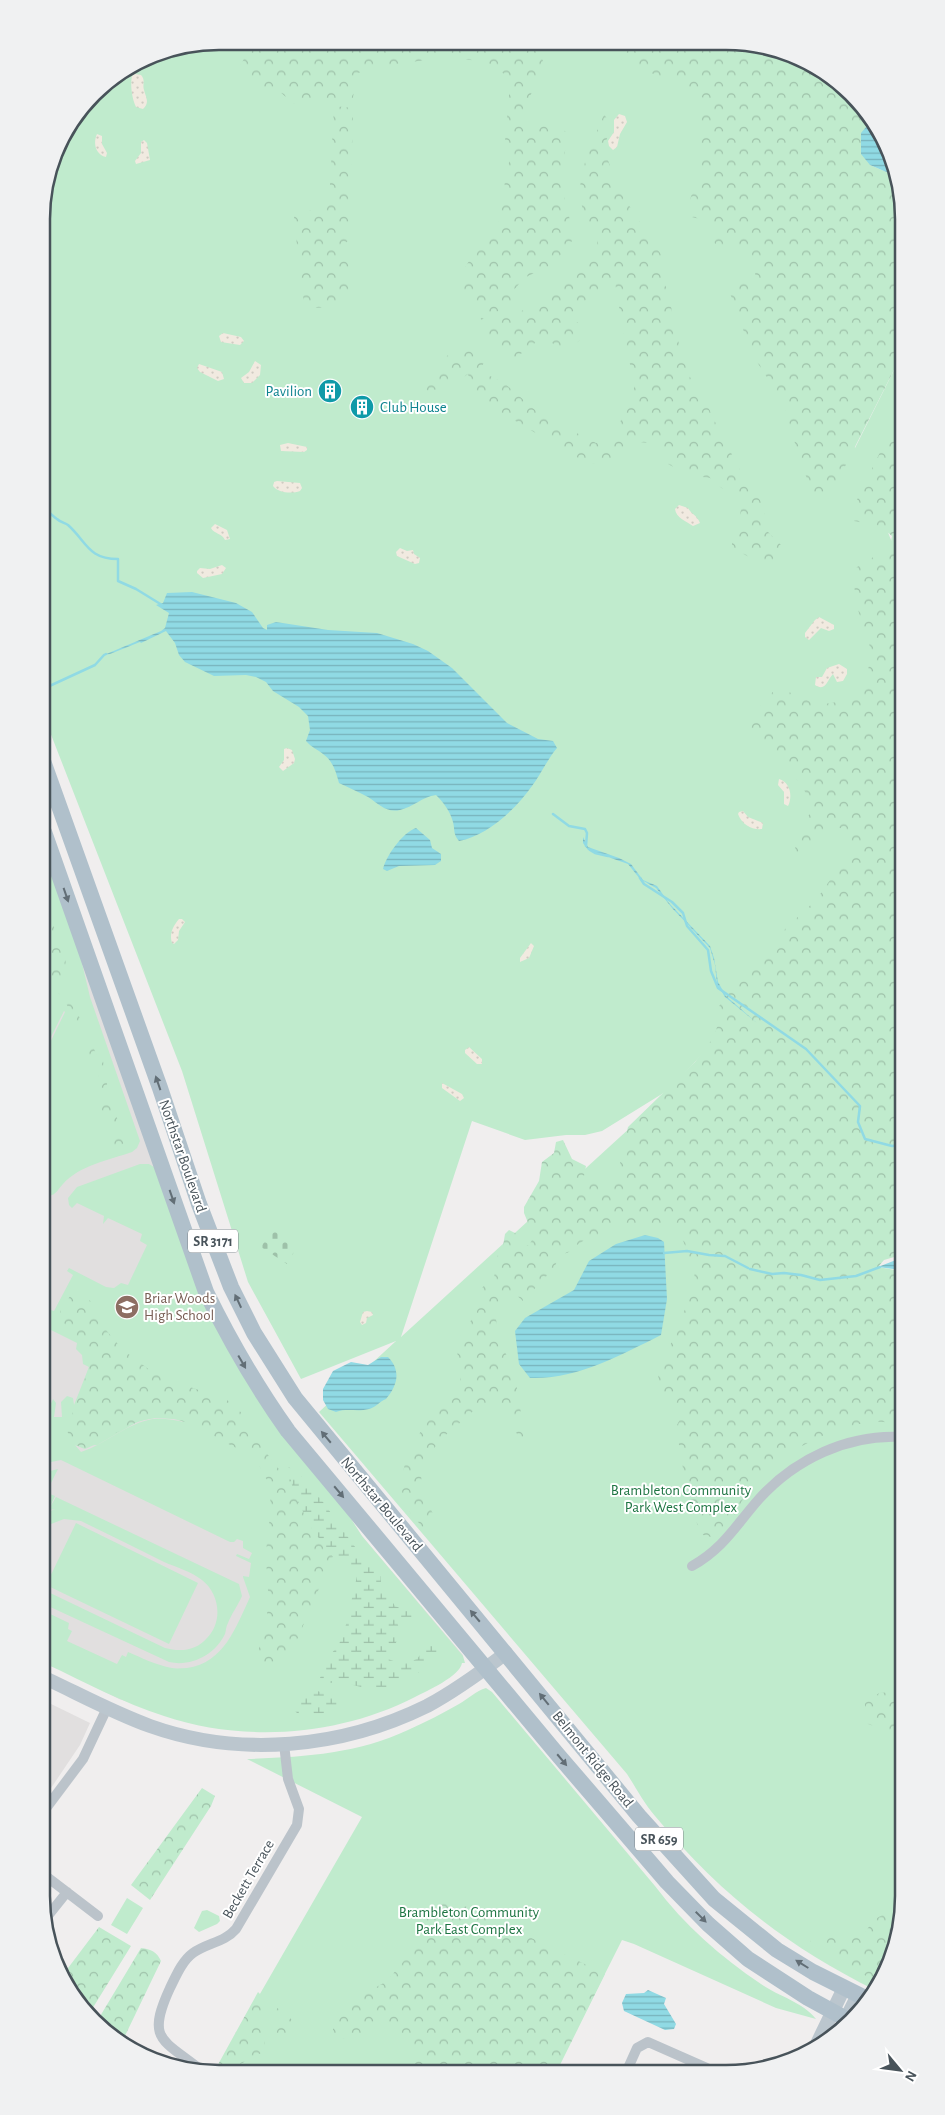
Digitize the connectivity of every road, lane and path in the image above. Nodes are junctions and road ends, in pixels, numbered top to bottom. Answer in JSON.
{"nodes":[{"id":1,"x":50,"y":778,"type":"edge"},
{"id":2,"x":50,"y":849,"type":"edge"},
{"id":3,"x":895,"y":1436,"type":"edge"},
{"id":4,"x":692,"y":1566,"type":"dead end"},
{"id":5,"x":506,"y":1653,"type":"junction"},
{"id":6,"x":486,"y":1668,"type":"junction"},
{"id":7,"x":50,"y":1681,"type":"edge"},
{"id":8,"x":107,"y":1708,"type":"junction"},
{"id":9,"x":284,"y":1744,"type":"junction"},
{"id":10,"x":50,"y":1804,"type":"edge"},
{"id":11,"x":50,"y":1879,"type":"edge"},
{"id":12,"x":66,"y":1892,"type":"junction"},
{"id":13,"x":51,"y":1912,"type":"edge"},
{"id":14,"x":98,"y":1916,"type":"dead end"},
{"id":15,"x":857,"y":1995,"type":"edge"},
{"id":16,"x":843,"y":2018,"type":"edge"},
{"id":17,"x":842,"y":2020,"type":"edge"},
{"id":18,"x":192,"y":2063,"type":"edge"},
{"id":19,"x":629,"y":2065,"type":"edge"},
{"id":20,"x":700,"y":2065,"type":"edge"}],
"edges":[{"from":5,"to":1,"type":"main road","name":"Northstar Boulevard","number":"SR 3171","one_way":true},
{"from":2,"to":6,"type":"main road","name":"Northstar Boulevard","number":"SR 3171","one_way":true},
{"from":3,"to":4,"type":"street"},
{"from":5,"to":6,"type":"main road"},
{"from":15,"to":5,"type":"main road","name":"Belmont Ridge Road","number":"SR 659","one_way":true},
{"from":6,"to":9,"type":"main road"},
{"from":6,"to":17,"type":"main road","name":"Belmont Ridge Road","number":"SR 659","one_way":true},
{"from":7,"to":8,"type":"main road"},
{"from":8,"to":9,"type":"main road"},
{"from":8,"to":10,"type":"street"},
{"from":9,"to":18,"type":"street","name":"Beckett Terrace"},
{"from":11,"to":12,"type":"street"},
{"from":12,"to":13,"type":"street"},
{"from":12,"to":14,"type":"street"},
{"from":15,"to":16,"type":"main road"},
{"from":19,"to":20,"type":"street"}]}
